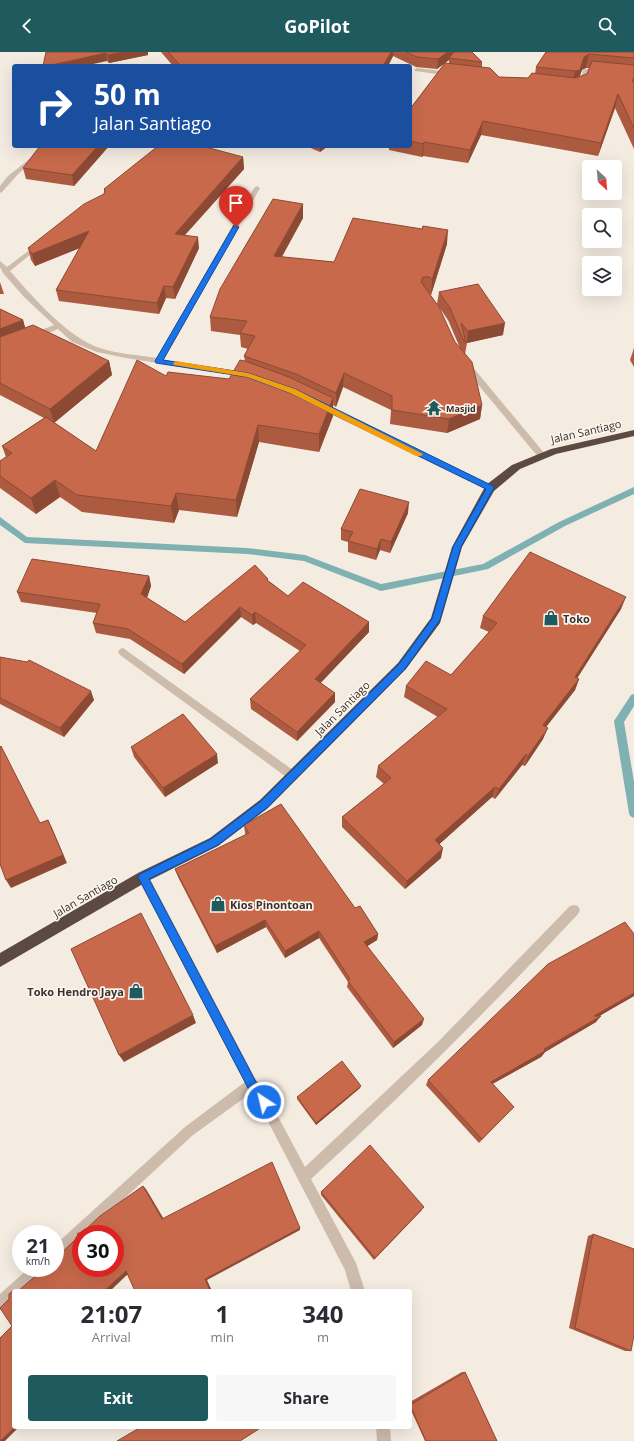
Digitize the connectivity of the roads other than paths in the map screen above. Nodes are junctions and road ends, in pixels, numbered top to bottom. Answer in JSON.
{"nodes":[{"id":1,"x":416,"y":70,"type":"edge"},
{"id":2,"x":608,"y":73,"type":"edge"},
{"id":3,"x":455,"y":74,"type":"edge"},
{"id":4,"x":572,"y":88,"type":"edge"},
{"id":5,"x":47,"y":148,"type":"edge"},
{"id":6,"x":257,"y":188,"type":"dead end"},
{"id":7,"x":0,"y":192,"type":"edge"},
{"id":8,"x":48,"y":238,"type":"edge"},
{"id":9,"x":0,"y":263,"type":"edge"},
{"id":10,"x":6,"y":271,"type":"junction"},
{"id":11,"x":58,"y":326,"type":"junction"},
{"id":12,"x":29,"y":338,"type":"edge"},
{"id":13,"x":461,"y":358,"type":"edge"},
{"id":14,"x":159,"y":361,"type":"junction"},
{"id":15,"x":256,"y":378,"type":"edge"},
{"id":16,"x":313,"y":401,"type":"edge"},
{"id":17,"x":634,"y":433,"type":"edge"},
{"id":18,"x":542,"y":456,"type":"junction"},
{"id":19,"x":490,"y":488,"type":"junction"},
{"id":20,"x":123,"y":652,"type":"dead end"},
{"id":21,"x":293,"y":776,"type":"junction"},
{"id":22,"x":143,"y":877,"type":"junction"},
{"id":23,"x":574,"y":910,"type":"dead end"},
{"id":24,"x":0,"y":960,"type":"edge"},
{"id":25,"x":252,"y":1084,"type":"junction"},
{"id":26,"x":303,"y":1177,"type":"junction"},
{"id":27,"x":64,"y":1246,"type":"edge"},
{"id":28,"x":29,"y":1277,"type":"edge"},
{"id":29,"x":16,"y":1289,"type":"edge"},
{"id":30,"x":357,"y":1289,"type":"edge"},
{"id":31,"x":12,"y":1292,"type":"edge"},
{"id":32,"x":0,"y":1303,"type":"edge"},
{"id":33,"x":383,"y":1429,"type":"edge"},
{"id":34,"x":384,"y":1441,"type":"edge"}],
"edges":[{"from":1,"to":3,"type":"street"},
{"from":2,"to":4,"type":"street"},
{"from":5,"to":7,"type":"street"},
{"from":6,"to":14,"type":"street"},
{"from":8,"to":10,"type":"street"},
{"from":9,"to":10,"type":"street"},
{"from":10,"to":11,"type":"street"},
{"from":11,"to":12,"type":"street"},
{"from":11,"to":14,"type":"street"},
{"from":13,"to":18,"type":"street"},
{"from":14,"to":15,"type":"street"},
{"from":16,"to":19,"type":"street"},
{"from":17,"to":18,"type":"highway","name":"Jalan Santiago"},
{"from":18,"to":19,"type":"highway","name":"Jalan Santiago"},
{"from":19,"to":21,"type":"highway","name":"Jalan Santiago"},
{"from":20,"to":21,"type":"street"},
{"from":21,"to":22,"type":"highway","name":"Jalan Santiago"},
{"from":22,"to":24,"type":"highway","name":"Jalan Santiago"},
{"from":22,"to":25,"type":"street"},
{"from":23,"to":26,"type":"street"},
{"from":25,"to":26,"type":"street"},
{"from":25,"to":27,"type":"street"},
{"from":26,"to":30,"type":"street"},
{"from":28,"to":29,"type":"street"},
{"from":31,"to":32,"type":"street"},
{"from":33,"to":34,"type":"street"}]}
